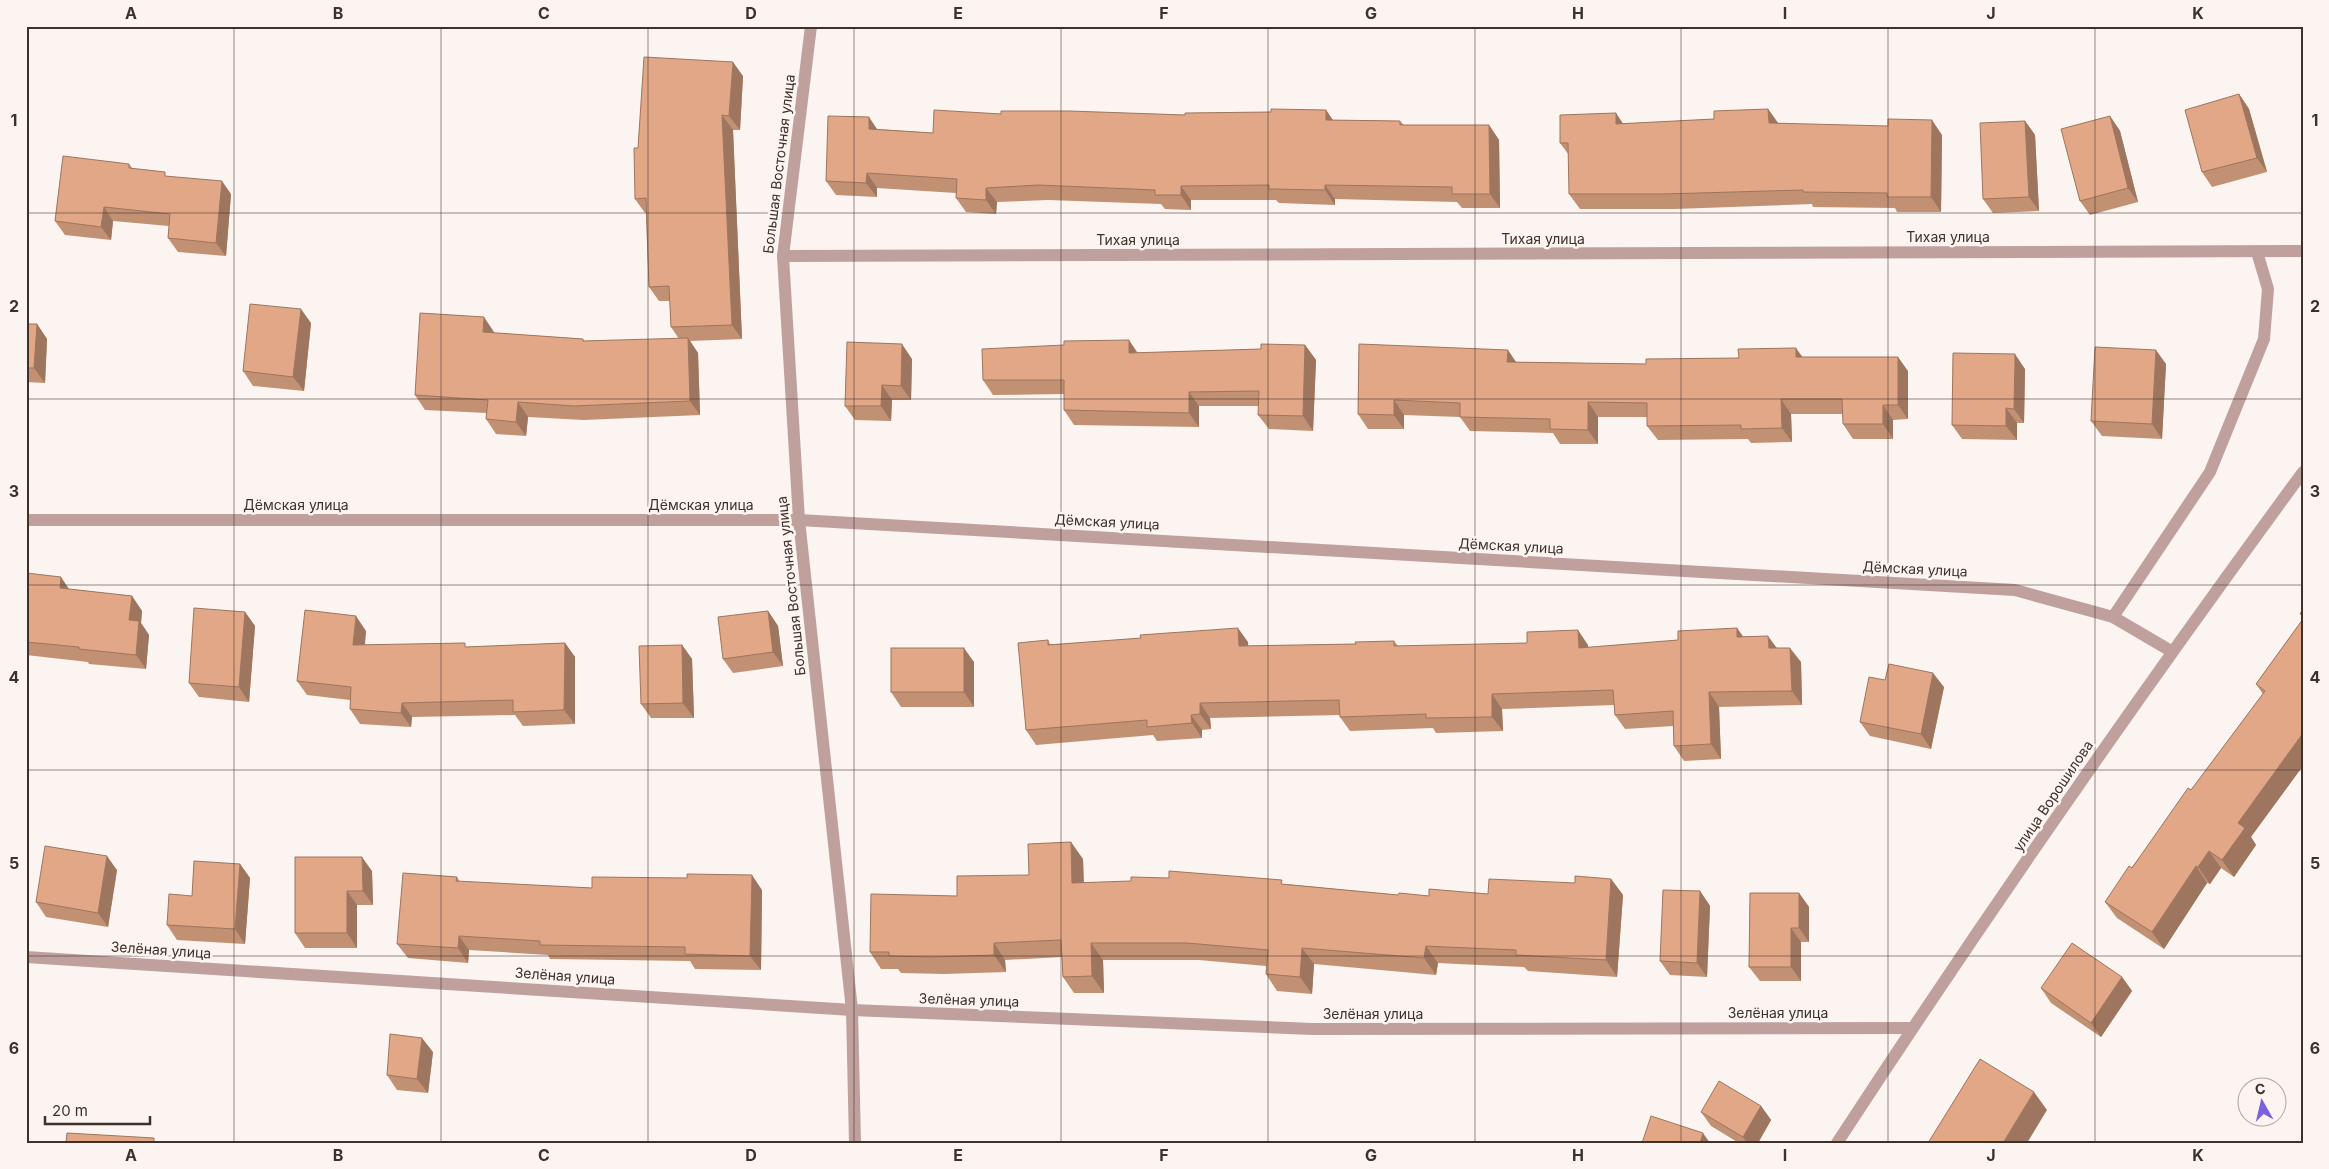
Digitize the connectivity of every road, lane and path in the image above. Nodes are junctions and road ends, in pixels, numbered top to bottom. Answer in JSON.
{"nodes":[{"id":1,"x":811,"y":26,"type":"edge"},
{"id":2,"x":2303,"y":251,"type":"edge"},
{"id":3,"x":2256,"y":252,"type":"junction"},
{"id":4,"x":783,"y":256,"type":"junction"},
{"id":5,"x":2303,"y":472,"type":"edge"},
{"id":6,"x":26,"y":520,"type":"edge"},
{"id":7,"x":798,"y":520,"type":"junction"},
{"id":8,"x":2114,"y":617,"type":"junction"},
{"id":9,"x":2171,"y":651,"type":"junction"},
{"id":10,"x":26,"y":957,"type":"edge"},
{"id":11,"x":852,"y":1010,"type":"junction"},
{"id":12,"x":1912,"y":1028,"type":"junction"},
{"id":13,"x":855,"y":1143,"type":"edge"},
{"id":14,"x":1837,"y":1143,"type":"edge"}],
"edges":[{"from":1,"to":4,"type":"street","name":"Большая Восточная улица"},
{"from":2,"to":3,"type":"street","name":"Тихая улица"},
{"from":3,"to":4,"type":"street","name":"Тихая улица"},
{"from":3,"to":8,"type":"street"},
{"from":4,"to":7,"type":"street","name":"Большая Восточная улица"},
{"from":5,"to":9,"type":"street","name":"улица Ворошилова"},
{"from":6,"to":7,"type":"street","name":"Дёмская улица"},
{"from":7,"to":8,"type":"street","name":"Дёмская улица"},
{"from":7,"to":11,"type":"street","name":"Большая Восточная улица"},
{"from":8,"to":9,"type":"street","name":"Дёмская улица"},
{"from":9,"to":12,"type":"street","name":"улица Ворошилова"},
{"from":10,"to":11,"type":"street","name":"Зелёная улица"},
{"from":11,"to":12,"type":"street","name":"Зелёная улица"},
{"from":11,"to":13,"type":"street","name":"Большая Восточная улица"},
{"from":12,"to":14,"type":"street","name":"улица Ворошилова"}]}
